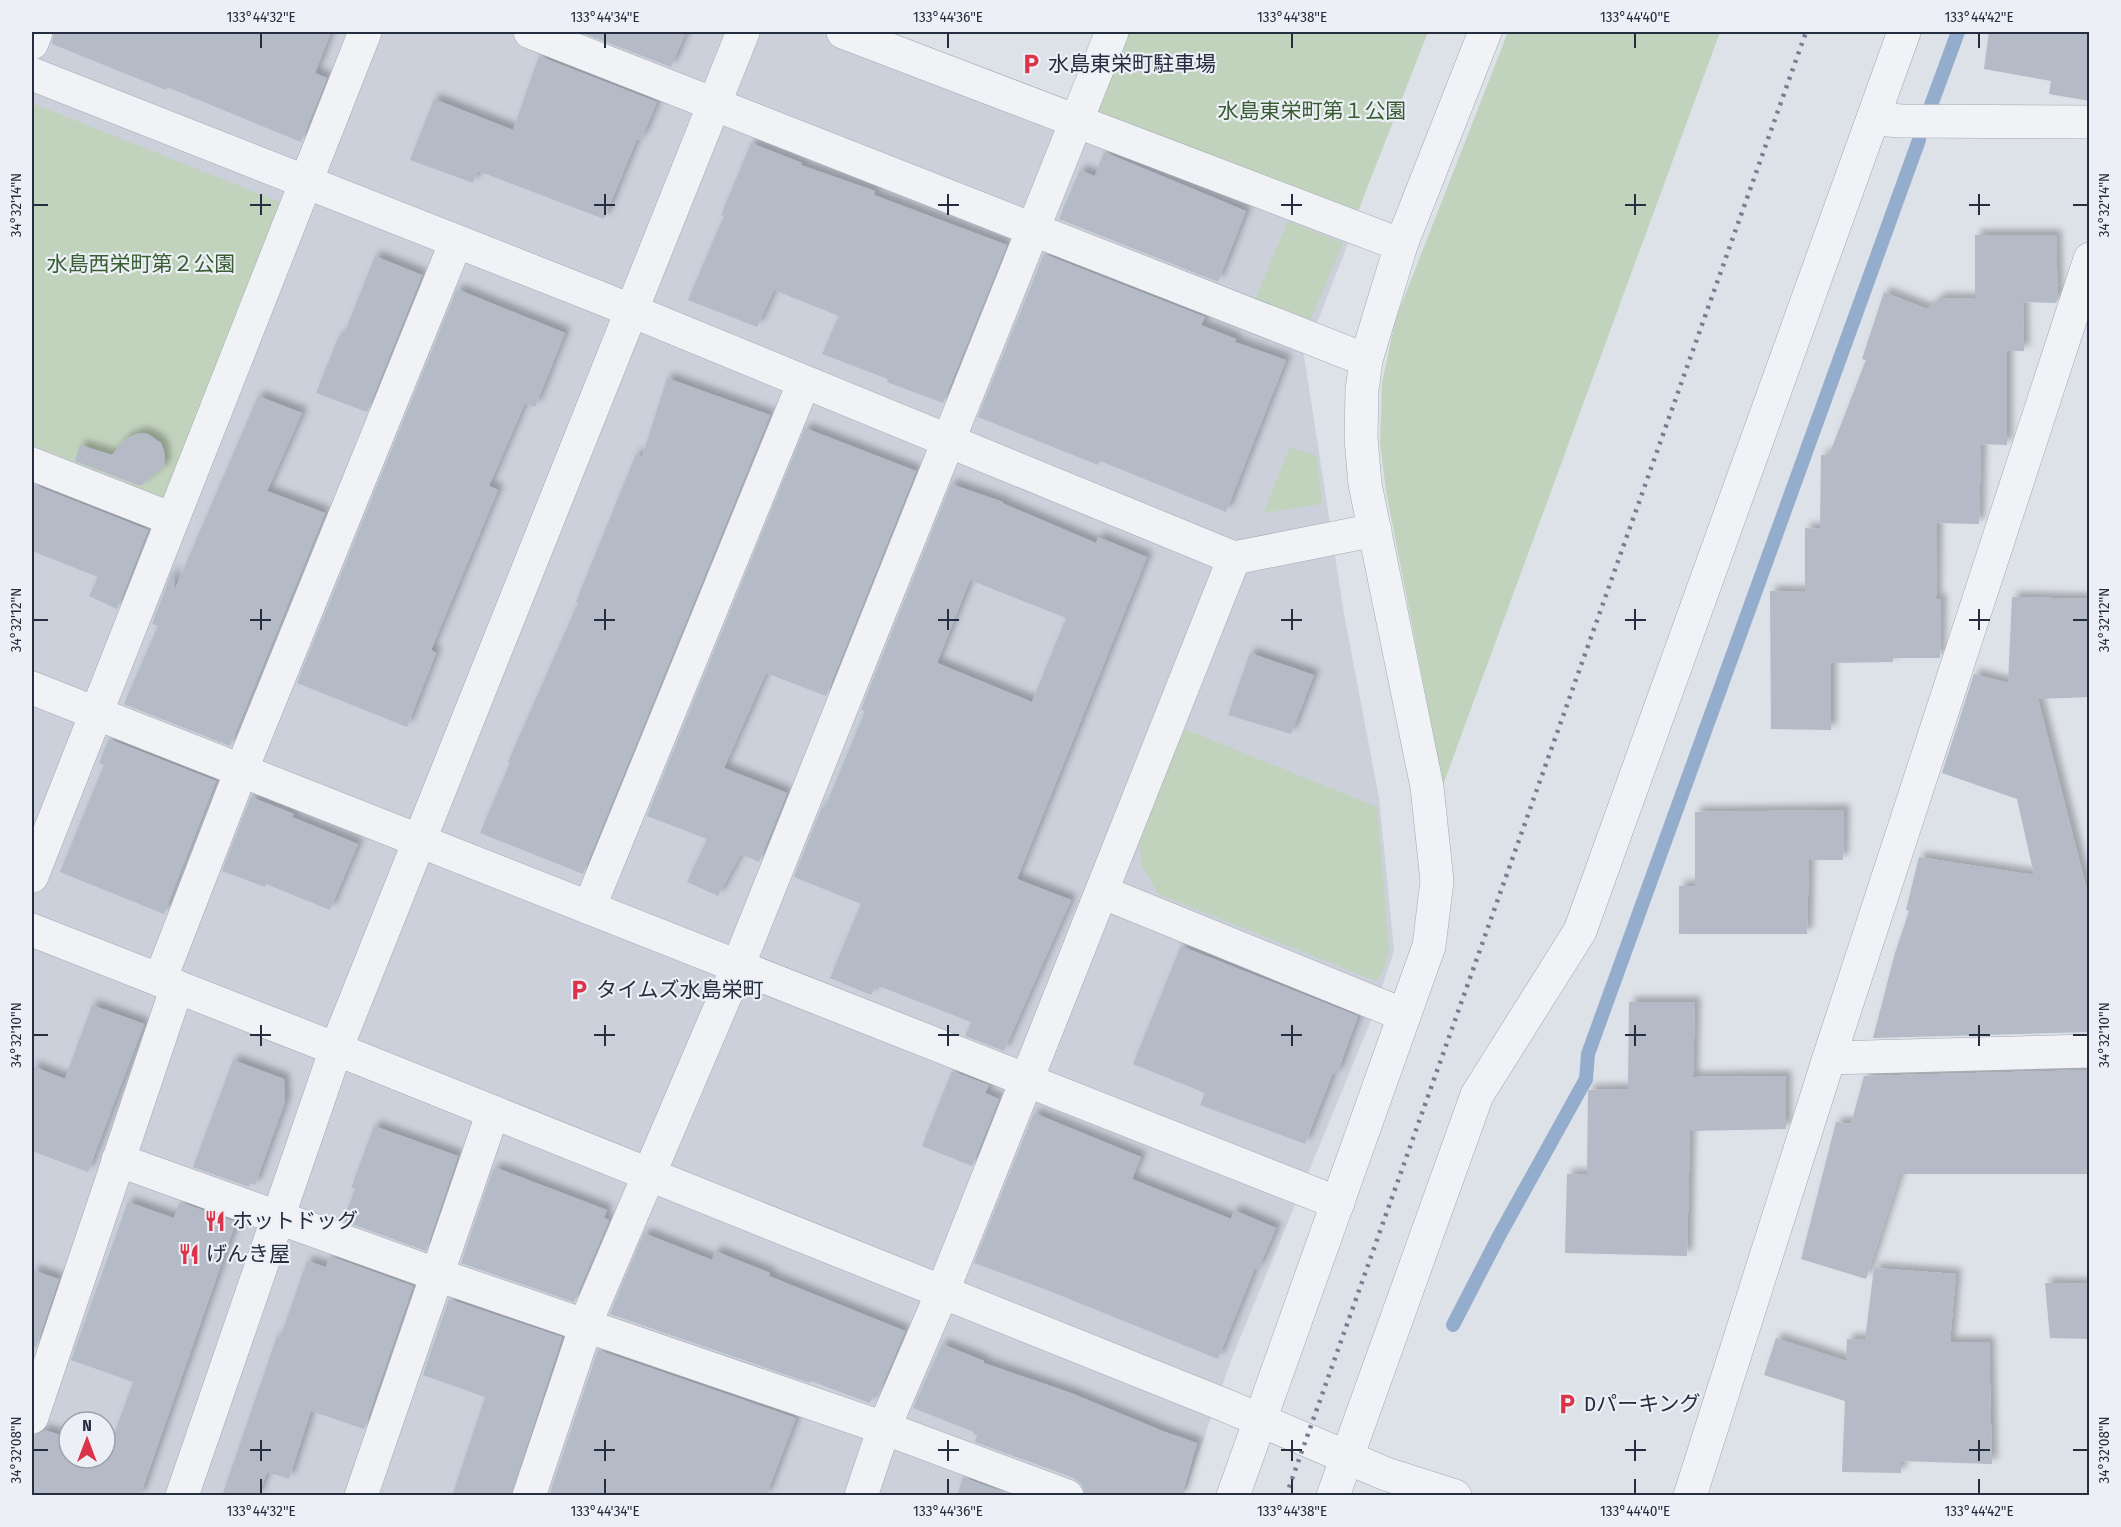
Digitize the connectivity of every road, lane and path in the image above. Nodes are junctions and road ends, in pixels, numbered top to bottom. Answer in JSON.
{"nodes":[{"id":1,"x":36,"y":32,"type":"edge"},
{"id":2,"x":365,"y":32,"type":"edge"},
{"id":3,"x":530,"y":32,"type":"edge"},
{"id":4,"x":743,"y":32,"type":"edge"},
{"id":5,"x":843,"y":32,"type":"edge"},
{"id":6,"x":1112,"y":32,"type":"edge"},
{"id":7,"x":1485,"y":32,"type":"edge"},
{"id":8,"x":1904,"y":32,"type":"edge"},
{"id":9,"x":32,"y":43,"type":"edge"},
{"id":10,"x":32,"y":75,"type":"edge"},
{"id":11,"x":715,"y":104,"type":"junction"},
{"id":12,"x":1873,"y":119,"type":"junction"},
{"id":13,"x":1075,"y":121,"type":"junction"},
{"id":14,"x":2090,"y":122,"type":"edge"},
{"id":15,"x":305,"y":182,"type":"junction"},
{"id":16,"x":1033,"y":228,"type":"junction"},
{"id":17,"x":456,"y":242,"type":"junction"},
{"id":18,"x":1401,"y":245,"type":"junction"},
{"id":19,"x":2090,"y":259,"type":"edge"},
{"id":20,"x":632,"y":311,"type":"junction"},
{"id":21,"x":1365,"y":360,"type":"junction"},
{"id":22,"x":804,"y":382,"type":"junction"},
{"id":23,"x":949,"y":441,"type":"junction"},
{"id":24,"x":32,"y":464,"type":"edge"},
{"id":25,"x":172,"y":519,"type":"junction"},
{"id":26,"x":1375,"y":530,"type":"junction"},
{"id":27,"x":1234,"y":558,"type":"junction"},
{"id":28,"x":32,"y":688,"type":"edge"},
{"id":29,"x":96,"y":713,"type":"junction"},
{"id":30,"x":241,"y":771,"type":"junction"},
{"id":31,"x":419,"y":841,"type":"junction"},
{"id":32,"x":32,"y":876,"type":"edge"},
{"id":33,"x":1102,"y":892,"type":"junction"},
{"id":34,"x":589,"y":908,"type":"junction"},
{"id":35,"x":32,"y":930,"type":"edge"},
{"id":36,"x":738,"y":966,"type":"junction"},
{"id":37,"x":169,"y":983,"type":"junction"},
{"id":38,"x":1404,"y":1015,"type":"junction"},
{"id":39,"x":336,"y":1049,"type":"junction"},
{"id":40,"x":2090,"y":1051,"type":"edge"},
{"id":41,"x":1829,"y":1058,"type":"junction"},
{"id":42,"x":1028,"y":1081,"type":"junction"},
{"id":43,"x":493,"y":1112,"type":"junction"},
{"id":44,"x":118,"y":1160,"type":"junction"},
{"id":45,"x":648,"y":1174,"type":"junction"},
{"id":46,"x":1338,"y":1203,"type":"junction"},
{"id":47,"x":277,"y":1218,"type":"junction"},
{"id":48,"x":438,"y":1275,"type":"junction"},
{"id":49,"x":942,"y":1293,"type":"junction"},
{"id":50,"x":587,"y":1326,"type":"junction"},
{"id":51,"x":32,"y":1417,"type":"edge"},
{"id":52,"x":1261,"y":1421,"type":"junction"},
{"id":53,"x":884,"y":1428,"type":"junction"},
{"id":54,"x":1346,"y":1457,"type":"junction"},
{"id":55,"x":1032,"y":1490,"type":"edge"},
{"id":56,"x":182,"y":1496,"type":"edge"},
{"id":57,"x":361,"y":1496,"type":"edge"},
{"id":58,"x":529,"y":1496,"type":"edge"},
{"id":59,"x":861,"y":1496,"type":"edge"},
{"id":60,"x":1067,"y":1496,"type":"edge"},
{"id":61,"x":1233,"y":1496,"type":"edge"},
{"id":62,"x":1333,"y":1496,"type":"edge"},
{"id":63,"x":1455,"y":1496,"type":"edge"},
{"id":64,"x":1690,"y":1496,"type":"edge"}],
"edges":[{"from":1,"to":9,"type":"street"},
{"from":2,"to":15,"type":"street"},
{"from":3,"to":11,"type":"street"},
{"from":4,"to":11,"type":"street"},
{"from":5,"to":13,"type":"street"},
{"from":6,"to":13,"type":"street"},
{"from":7,"to":18,"type":"street"},
{"from":8,"to":12,"type":"street"},
{"from":10,"to":15,"type":"street"},
{"from":11,"to":16,"type":"street"},
{"from":11,"to":20,"type":"street"},
{"from":12,"to":14,"type":"street"},
{"from":12,"to":54,"type":"street"},
{"from":13,"to":16,"type":"street"},
{"from":13,"to":18,"type":"street"},
{"from":15,"to":17,"type":"street"},
{"from":15,"to":25,"type":"street"},
{"from":16,"to":21,"type":"street"},
{"from":16,"to":23,"type":"street"},
{"from":17,"to":20,"type":"street"},
{"from":17,"to":30,"type":"street"},
{"from":18,"to":21,"type":"street"},
{"from":19,"to":41,"type":"street"},
{"from":20,"to":22,"type":"street"},
{"from":20,"to":31,"type":"street"},
{"from":21,"to":26,"type":"street"},
{"from":22,"to":23,"type":"street"},
{"from":22,"to":34,"type":"street"},
{"from":23,"to":27,"type":"street"},
{"from":23,"to":36,"type":"street"},
{"from":24,"to":25,"type":"street"},
{"from":25,"to":29,"type":"street"},
{"from":26,"to":27,"type":"street"},
{"from":26,"to":38,"type":"street"},
{"from":27,"to":33,"type":"street"},
{"from":28,"to":29,"type":"street"},
{"from":29,"to":30,"type":"street"},
{"from":29,"to":32,"type":"street"},
{"from":30,"to":31,"type":"street"},
{"from":30,"to":37,"type":"street"},
{"from":31,"to":34,"type":"street"},
{"from":31,"to":39,"type":"street"},
{"from":33,"to":38,"type":"street"},
{"from":33,"to":42,"type":"street"},
{"from":34,"to":36,"type":"street"},
{"from":35,"to":37,"type":"street"},
{"from":36,"to":42,"type":"street"},
{"from":36,"to":45,"type":"street"},
{"from":37,"to":39,"type":"street"},
{"from":37,"to":44,"type":"street"},
{"from":38,"to":46,"type":"street"},
{"from":39,"to":43,"type":"street"},
{"from":39,"to":47,"type":"street"},
{"from":40,"to":41,"type":"street"},
{"from":41,"to":64,"type":"street"},
{"from":42,"to":46,"type":"street"},
{"from":42,"to":49,"type":"street"},
{"from":43,"to":45,"type":"street"},
{"from":43,"to":48,"type":"street"},
{"from":44,"to":47,"type":"street"},
{"from":44,"to":51,"type":"street"},
{"from":45,"to":49,"type":"street"},
{"from":45,"to":50,"type":"street"},
{"from":46,"to":52,"type":"street"},
{"from":47,"to":48,"type":"street"},
{"from":47,"to":56,"type":"street"},
{"from":48,"to":50,"type":"street"},
{"from":48,"to":57,"type":"street"},
{"from":49,"to":52,"type":"street"},
{"from":49,"to":53,"type":"street"},
{"from":50,"to":53,"type":"street"},
{"from":50,"to":58,"type":"street"},
{"from":52,"to":54,"type":"street"},
{"from":52,"to":61,"type":"street"},
{"from":53,"to":55,"type":"street"},
{"from":53,"to":59,"type":"street"},
{"from":54,"to":62,"type":"street"},
{"from":54,"to":63,"type":"street"},
{"from":55,"to":60,"type":"street"}]}
